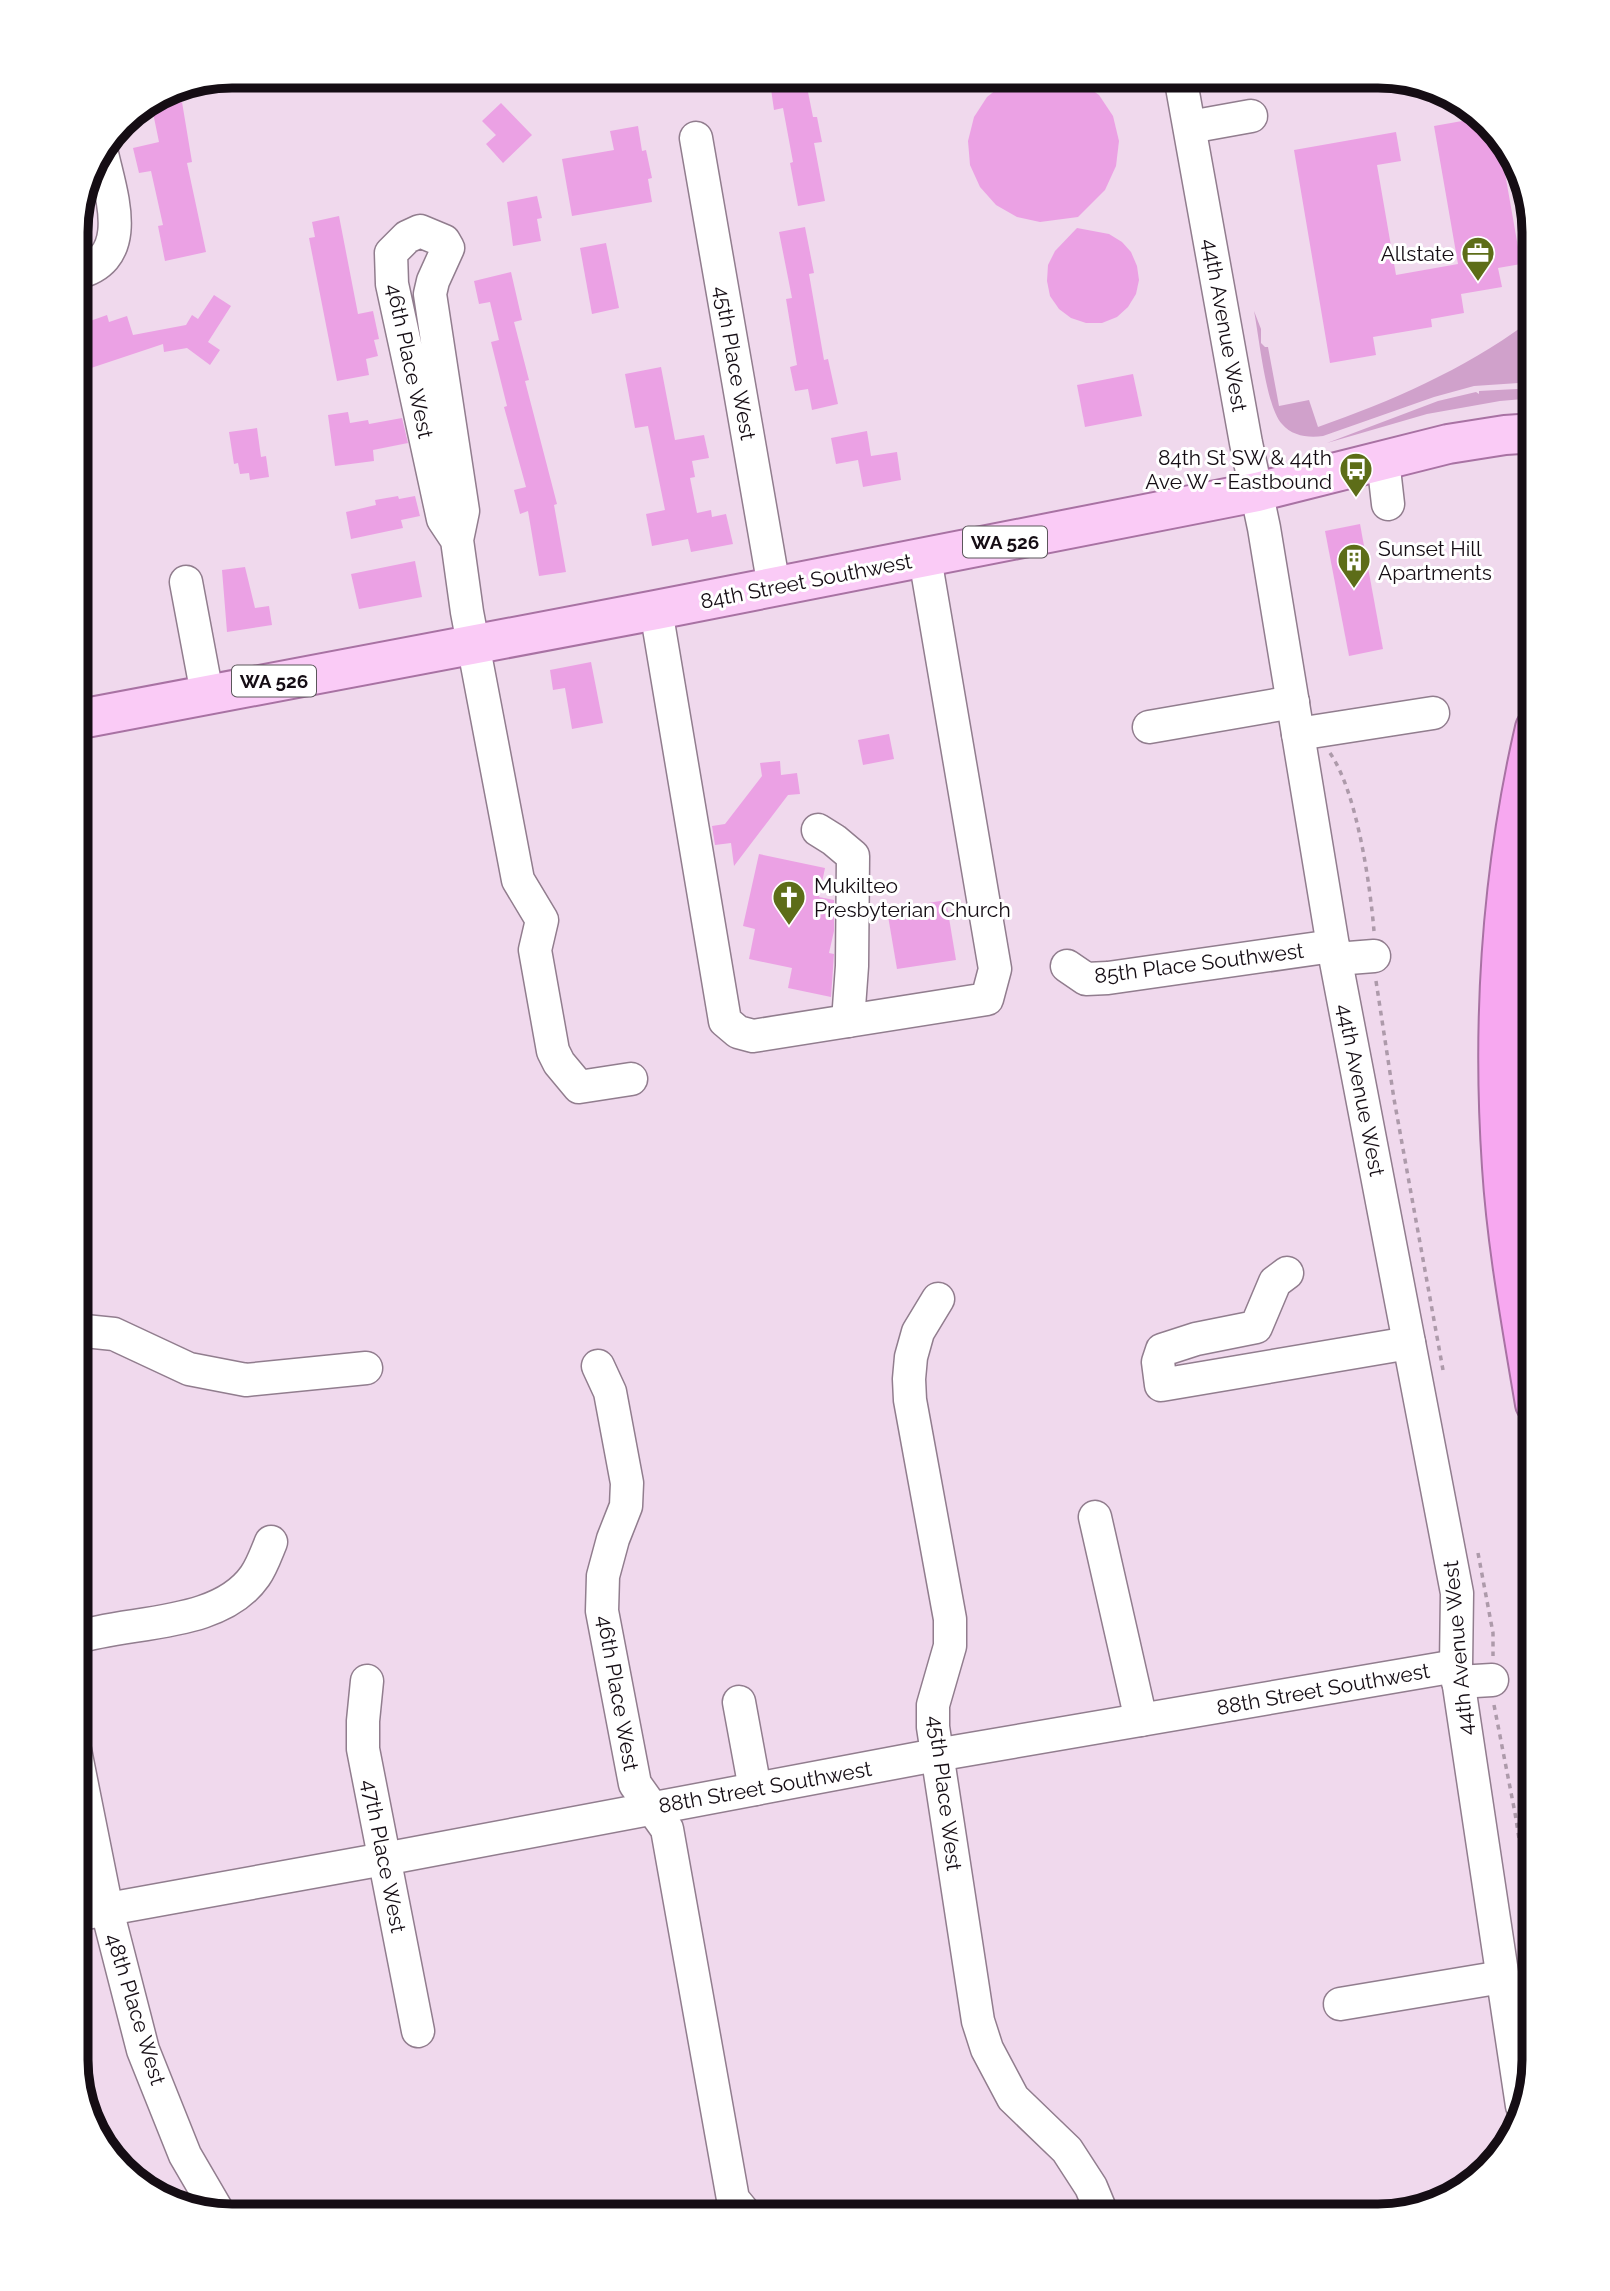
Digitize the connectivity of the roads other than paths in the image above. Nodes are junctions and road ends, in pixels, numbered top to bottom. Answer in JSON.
{"nodes":[{"id":1,"x":1182,"y":88,"type":"edge"},
{"id":2,"x":1251,"y":116,"type":"dead end"},
{"id":3,"x":1189,"y":127,"type":"junction"},
{"id":4,"x":696,"y":138,"type":"dead end"},
{"id":5,"x":104,"y":164,"type":"edge"},
{"id":6,"x":88,"y":269,"type":"edge"},
{"id":7,"x":1522,"y":434,"type":"edge"},
{"id":8,"x":1383,"y":460,"type":"junction"},
{"id":9,"x":1257,"y":492,"type":"junction"},
{"id":10,"x":1388,"y":505,"type":"dead end"},
{"id":11,"x":457,"y":540,"type":"junction"},
{"id":12,"x":925,"y":558,"type":"junction"},
{"id":13,"x":186,"y":582,"type":"dead end"},
{"id":14,"x":774,"y":587,"type":"junction"},
{"id":15,"x":656,"y":610,"type":"junction"},
{"id":16,"x":474,"y":644,"type":"junction"},
{"id":17,"x":207,"y":694,"type":"junction"},
{"id":18,"x":1293,"y":702,"type":"junction"},
{"id":19,"x":1433,"y":713,"type":"dead end"},
{"id":20,"x":88,"y":717,"type":"edge"},
{"id":21,"x":1149,"y":727,"type":"dead end"},
{"id":22,"x":1298,"y":734,"type":"junction"},
{"id":23,"x":1522,"y":786,"type":"edge"},
{"id":24,"x":818,"y":830,"type":"dead end"},
{"id":25,"x":1334,"y":952,"type":"junction"},
{"id":26,"x":1374,"y":956,"type":"road end"},
{"id":27,"x":1068,"y":966,"type":"dead end"},
{"id":28,"x":848,"y":1021,"type":"junction"},
{"id":29,"x":631,"y":1079,"type":"dead end"},
{"id":30,"x":1287,"y":1273,"type":"dead end"},
{"id":31,"x":938,"y":1299,"type":"dead end"},
{"id":32,"x":1522,"y":1325,"type":"edge"},
{"id":33,"x":88,"y":1332,"type":"edge"},
{"id":34,"x":1409,"y":1343,"type":"junction"},
{"id":35,"x":598,"y":1366,"type":"dead end"},
{"id":36,"x":366,"y":1368,"type":"dead end"},
{"id":37,"x":1095,"y":1517,"type":"dead end"},
{"id":38,"x":271,"y":1542,"type":"dead end"},
{"id":39,"x":88,"y":1634,"type":"edge"},
{"id":40,"x":1457,"y":1674,"type":"junction"},
{"id":41,"x":1492,"y":1680,"type":"road end"},
{"id":42,"x":367,"y":1681,"type":"dead end"},
{"id":43,"x":739,"y":1702,"type":"dead end"},
{"id":44,"x":1141,"y":1720,"type":"junction"},
{"id":45,"x":936,"y":1755,"type":"junction"},
{"id":46,"x":755,"y":1789,"type":"junction"},
{"id":47,"x":651,"y":1808,"type":"junction"},
{"id":48,"x":88,"y":1815,"type":"edge"},
{"id":49,"x":384,"y":1859,"type":"junction"},
{"id":50,"x":107,"y":1910,"type":"junction"},
{"id":51,"x":88,"y":1912,"type":"edge"},
{"id":52,"x":1502,"y":1977,"type":"junction"},
{"id":53,"x":1340,"y":2004,"type":"dead end"},
{"id":54,"x":418,"y":2031,"type":"dead end"},
{"id":55,"x":1519,"y":2089,"type":"edge"},
{"id":56,"x":213,"y":2202,"type":"edge"},
{"id":57,"x":737,"y":2203,"type":"edge"},
{"id":58,"x":1098,"y":2204,"type":"edge"}],
"edges":[{"from":1,"to":3,"type":"street","name":"44th Avenue West"},
{"from":2,"to":3,"type":"street"},
{"from":3,"to":9,"type":"street","name":"44th Avenue West"},
{"from":4,"to":14,"type":"street","name":"45th Place West"},
{"from":5,"to":6,"type":"street"},
{"from":7,"to":8,"type":"main road","name":"84th Street Southwest","number":"WA 526"},
{"from":8,"to":9,"type":"main road","name":"84th Street Southwest","number":"WA 526"},
{"from":8,"to":10,"type":"street"},
{"from":9,"to":12,"type":"main road","name":"84th Street Southwest","number":"WA 526"},
{"from":9,"to":18,"type":"street","name":"44th Avenue West"},
{"from":11,"to":11,"type":"street","name":"46th Place West"},
{"from":11,"to":16,"type":"street","name":"46th Place West"},
{"from":12,"to":14,"type":"main road","name":"84th Street Southwest","number":"WA 526"},
{"from":12,"to":28,"type":"street"},
{"from":13,"to":17,"type":"street"},
{"from":14,"to":15,"type":"main road","name":"84th Street Southwest","number":"WA 526"},
{"from":15,"to":16,"type":"main road","name":"84th Street Southwest","number":"WA 526"},
{"from":15,"to":28,"type":"street"},
{"from":16,"to":17,"type":"main road","name":"84th Street Southwest","number":"WA 526"},
{"from":16,"to":29,"type":"street","name":"46th Place West"},
{"from":17,"to":20,"type":"main road","name":"84th Street Southwest","number":"WA 526"},
{"from":18,"to":21,"type":"street"},
{"from":18,"to":22,"type":"street","name":"44th Avenue West"},
{"from":19,"to":22,"type":"street"},
{"from":22,"to":25,"type":"street","name":"44th Avenue West"},
{"from":23,"to":32,"type":"highway"},
{"from":24,"to":28,"type":"street"},
{"from":25,"to":26,"type":"street","name":"85th Place Southwest"},
{"from":25,"to":27,"type":"street","name":"85th Place Southwest"},
{"from":25,"to":34,"type":"street","name":"44th Avenue West"},
{"from":30,"to":34,"type":"street"},
{"from":31,"to":45,"type":"street","name":"45th Place West"},
{"from":33,"to":36,"type":"street"},
{"from":34,"to":40,"type":"street","name":"44th Avenue West"},
{"from":35,"to":47,"type":"street","name":"46th Place West"},
{"from":37,"to":44,"type":"street"},
{"from":38,"to":39,"type":"street"},
{"from":40,"to":41,"type":"street","name":"88th Street Southwest"},
{"from":40,"to":44,"type":"street","name":"88th Street Southwest"},
{"from":40,"to":52,"type":"street","name":"44th Avenue West"},
{"from":42,"to":49,"type":"street","name":"47th Place West"},
{"from":43,"to":46,"type":"street"},
{"from":44,"to":45,"type":"street","name":"88th Street Southwest"},
{"from":45,"to":46,"type":"street","name":"88th Street Southwest"},
{"from":45,"to":58,"type":"street","name":"45th Place West"},
{"from":46,"to":47,"type":"street","name":"88th Street Southwest"},
{"from":47,"to":49,"type":"street","name":"88th Street Southwest"},
{"from":47,"to":57,"type":"street","name":"46th Place West"},
{"from":48,"to":50,"type":"street","name":"48th Place West"},
{"from":49,"to":50,"type":"street","name":"88th Street Southwest"},
{"from":49,"to":54,"type":"street","name":"47th Place West"},
{"from":50,"to":51,"type":"street","name":"88th Street Southwest"},
{"from":50,"to":56,"type":"street","name":"48th Place West"},
{"from":52,"to":53,"type":"street"},
{"from":52,"to":55,"type":"street","name":"44th Avenue West"}]}
